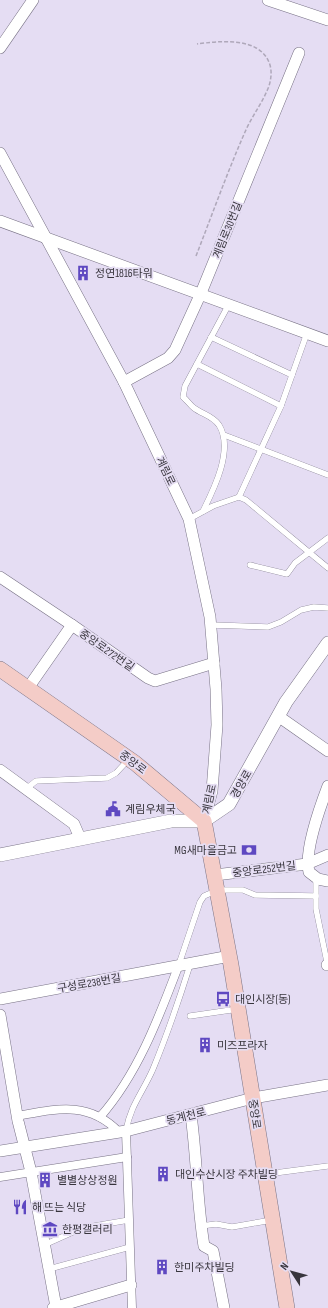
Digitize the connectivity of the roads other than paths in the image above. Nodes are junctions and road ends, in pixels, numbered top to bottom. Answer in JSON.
{"nodes":[{"id":1,"x":33,"y":0,"type":"edge"},
{"id":2,"x":268,"y":0,"type":"edge"},
{"id":3,"x":328,"y":20,"type":"edge"},
{"id":4,"x":0,"y":48,"type":"edge"},
{"id":5,"x":299,"y":53,"type":"dead end"},
{"id":6,"x":0,"y":153,"type":"edge"},
{"id":7,"x":0,"y":221,"type":"edge"},
{"id":8,"x":47,"y":238,"type":"junction"},
{"id":9,"x":201,"y":293,"type":"junction"},
{"id":10,"x":229,"y":304,"type":"junction"},
{"id":11,"x":307,"y":333,"type":"junction"},
{"id":12,"x":211,"y":337,"type":"junction"},
{"id":13,"x":328,"y":341,"type":"edge"},
{"id":14,"x":198,"y":364,"type":"junction"},
{"id":15,"x":292,"y":375,"type":"junction"},
{"id":16,"x":124,"y":382,"type":"junction"},
{"id":17,"x":281,"y":406,"type":"junction"},
{"id":18,"x":224,"y":435,"type":"junction"},
{"id":19,"x":262,"y":449,"type":"junction"},
{"id":20,"x":328,"y":475,"type":"edge"},
{"id":21,"x":239,"y":497,"type":"junction"},
{"id":22,"x":203,"y":511,"type":"junction"},
{"id":23,"x":189,"y":519,"type":"junction"},
{"id":24,"x":328,"y":538,"type":"edge"},
{"id":25,"x":309,"y":551,"type":"junction"},
{"id":26,"x":250,"y":565,"type":"dead end"},
{"id":27,"x":328,"y":568,"type":"edge"},
{"id":28,"x":0,"y":577,"type":"edge"},
{"id":29,"x":328,"y":608,"type":"edge"},
{"id":30,"x":72,"y":625,"type":"junction"},
{"id":31,"x":211,"y":625,"type":"junction"},
{"id":32,"x":328,"y":644,"type":"edge"},
{"id":33,"x":214,"y":663,"type":"junction"},
{"id":34,"x":0,"y":669,"type":"edge"},
{"id":35,"x":28,"y":688,"type":"junction"},
{"id":36,"x":278,"y":716,"type":"junction"},
{"id":37,"x":328,"y":751,"type":"edge"},
{"id":38,"x":129,"y":759,"type":"junction"},
{"id":39,"x":0,"y":770,"type":"edge"},
{"id":40,"x":328,"y":786,"type":"edge"},
{"id":41,"x":26,"y":789,"type":"junction"},
{"id":42,"x":204,"y":821,"type":"junction"},
{"id":43,"x":80,"y":838,"type":"junction"},
{"id":44,"x":0,"y":855,"type":"edge"},
{"id":45,"x":328,"y":855,"type":"edge"},
{"id":46,"x":307,"y":864,"type":"junction"},
{"id":47,"x":215,"y":875,"type":"junction"},
{"id":48,"x":316,"y":877,"type":"junction"},
{"id":49,"x":328,"y":881,"type":"edge"},
{"id":50,"x":218,"y":890,"type":"junction"},
{"id":51,"x":316,"y":896,"type":"junction"},
{"id":52,"x":230,"y":956,"type":"junction"},
{"id":53,"x":190,"y":965,"type":"junction"},
{"id":54,"x":328,"y":966,"type":"edge"},
{"id":55,"x":178,"y":967,"type":"junction"},
{"id":56,"x":0,"y":999,"type":"edge"},
{"id":57,"x":238,"y":1008,"type":"junction"},
{"id":58,"x":0,"y":1015,"type":"edge"},
{"id":59,"x":190,"y":1016,"type":"dead end"},
{"id":60,"x":328,"y":1084,"type":"edge"},
{"id":61,"x":253,"y":1098,"type":"junction"},
{"id":62,"x":191,"y":1115,"type":"junction"},
{"id":63,"x":17,"y":1116,"type":"junction"},
{"id":64,"x":100,"y":1118,"type":"junction"},
{"id":65,"x":123,"y":1132,"type":"junction"},
{"id":66,"x":25,"y":1147,"type":"junction"},
{"id":67,"x":0,"y":1151,"type":"edge"},
{"id":68,"x":127,"y":1157,"type":"junction"},
{"id":69,"x":328,"y":1166,"type":"edge"},
{"id":70,"x":31,"y":1172,"type":"junction"},
{"id":71,"x":264,"y":1174,"type":"junction"},
{"id":72,"x":0,"y":1177,"type":"edge"},
{"id":73,"x":129,"y":1220,"type":"junction"},
{"id":74,"x":272,"y":1220,"type":"junction"},
{"id":75,"x":201,"y":1226,"type":"junction"},
{"id":76,"x":44,"y":1245,"type":"junction"},
{"id":77,"x":130,"y":1247,"type":"junction"},
{"id":78,"x":49,"y":1269,"type":"junction"},
{"id":79,"x":131,"y":1285,"type":"junction"},
{"id":80,"x":55,"y":1308,"type":"edge"},
{"id":81,"x":132,"y":1308,"type":"edge"},
{"id":82,"x":224,"y":1308,"type":"edge"},
{"id":83,"x":287,"y":1308,"type":"edge"}],
"edges":[{"from":1,"to":4,"type":"street"},
{"from":2,"to":3,"type":"street"},
{"from":5,"to":9,"type":"street","name":"계림로30번길"},
{"from":6,"to":8,"type":"street","name":"계림로"},
{"from":7,"to":8,"type":"street"},
{"from":8,"to":9,"type":"street"},
{"from":8,"to":16,"type":"street","name":"계림로"},
{"from":9,"to":10,"type":"street"},
{"from":9,"to":16,"type":"street","name":"계림로30번길"},
{"from":10,"to":11,"type":"street"},
{"from":10,"to":12,"type":"lane"},
{"from":11,"to":13,"type":"street"},
{"from":11,"to":15,"type":"lane"},
{"from":12,"to":14,"type":"lane"},
{"from":12,"to":15,"type":"lane"},
{"from":14,"to":17,"type":"lane"},
{"from":14,"to":18,"type":"lane"},
{"from":15,"to":17,"type":"lane"},
{"from":16,"to":23,"type":"street","name":"계림로"},
{"from":17,"to":19,"type":"lane"},
{"from":18,"to":19,"type":"lane"},
{"from":18,"to":22,"type":"lane"},
{"from":19,"to":20,"type":"lane"},
{"from":19,"to":21,"type":"lane"},
{"from":21,"to":22,"type":"lane"},
{"from":21,"to":25,"type":"lane"},
{"from":22,"to":23,"type":"lane"},
{"from":23,"to":31,"type":"street","name":"계림로"},
{"from":24,"to":25,"type":"lane"},
{"from":25,"to":26,"type":"lane"},
{"from":25,"to":27,"type":"lane"},
{"from":28,"to":30,"type":"street"},
{"from":29,"to":31,"type":"lane"},
{"from":30,"to":33,"type":"street","name":"중앙로272번길"},
{"from":30,"to":35,"type":"street","name":"중앙로272번길"},
{"from":31,"to":33,"type":"street","name":"계림로"},
{"from":32,"to":36,"type":"street","name":"경양로"},
{"from":33,"to":42,"type":"street","name":"계림로"},
{"from":34,"to":35,"type":"main road","name":"중앙로"},
{"from":35,"to":38,"type":"main road","name":"중앙로"},
{"from":36,"to":37,"type":"street"},
{"from":36,"to":42,"type":"street","name":"경양로"},
{"from":38,"to":41,"type":"lane"},
{"from":38,"to":42,"type":"main road","name":"중앙로"},
{"from":39,"to":41,"type":"street"},
{"from":40,"to":46,"type":"street"},
{"from":41,"to":43,"type":"street"},
{"from":42,"to":43,"type":"street"},
{"from":42,"to":47,"type":"main road","name":"중앙로"},
{"from":43,"to":44,"type":"street"},
{"from":45,"to":46,"type":"street"},
{"from":46,"to":47,"type":"street","name":"중앙로252번길"},
{"from":46,"to":48,"type":"street","name":"중앙로252번길"},
{"from":47,"to":50,"type":"main road","name":"중앙로"},
{"from":48,"to":49,"type":"street"},
{"from":48,"to":51,"type":"lane"},
{"from":50,"to":51,"type":"lane"},
{"from":50,"to":52,"type":"main road","name":"중앙로"},
{"from":50,"to":55,"type":"lane"},
{"from":51,"to":54,"type":"lane"},
{"from":52,"to":53,"type":"street","name":"구성로238번길"},
{"from":52,"to":57,"type":"main road","name":"중앙로"},
{"from":53,"to":55,"type":"street","name":"구성로238번길"},
{"from":53,"to":65,"type":"lane"},
{"from":55,"to":56,"type":"street","name":"구성로238번길"},
{"from":55,"to":64,"type":"street"},
{"from":57,"to":59,"type":"lane"},
{"from":57,"to":61,"type":"main road","name":"중앙로"},
{"from":58,"to":63,"type":"street"},
{"from":60,"to":61,"type":"street","name":"동계천로"},
{"from":61,"to":62,"type":"street","name":"동계천로"},
{"from":61,"to":71,"type":"main road","name":"중앙로"},
{"from":62,"to":65,"type":"street","name":"동계천로"},
{"from":62,"to":75,"type":"street"},
{"from":63,"to":64,"type":"street"},
{"from":63,"to":66,"type":"street"},
{"from":64,"to":65,"type":"street"},
{"from":65,"to":66,"type":"street","name":"동계천로"},
{"from":65,"to":68,"type":"street"},
{"from":66,"to":67,"type":"street","name":"동계천로"},
{"from":66,"to":70,"type":"street"},
{"from":68,"to":70,"type":"street"},
{"from":68,"to":73,"type":"street"},
{"from":69,"to":71,"type":"lane"},
{"from":70,"to":72,"type":"street"},
{"from":70,"to":76,"type":"street"},
{"from":71,"to":74,"type":"main road","name":"중앙로"},
{"from":73,"to":76,"type":"lane"},
{"from":73,"to":77,"type":"street"},
{"from":74,"to":75,"type":"lane"},
{"from":74,"to":83,"type":"main road","name":"중앙로"},
{"from":75,"to":82,"type":"street"},
{"from":76,"to":78,"type":"street"},
{"from":77,"to":78,"type":"lane"},
{"from":77,"to":79,"type":"street"},
{"from":78,"to":80,"type":"street"},
{"from":79,"to":80,"type":"street"},
{"from":79,"to":81,"type":"street"}]}
